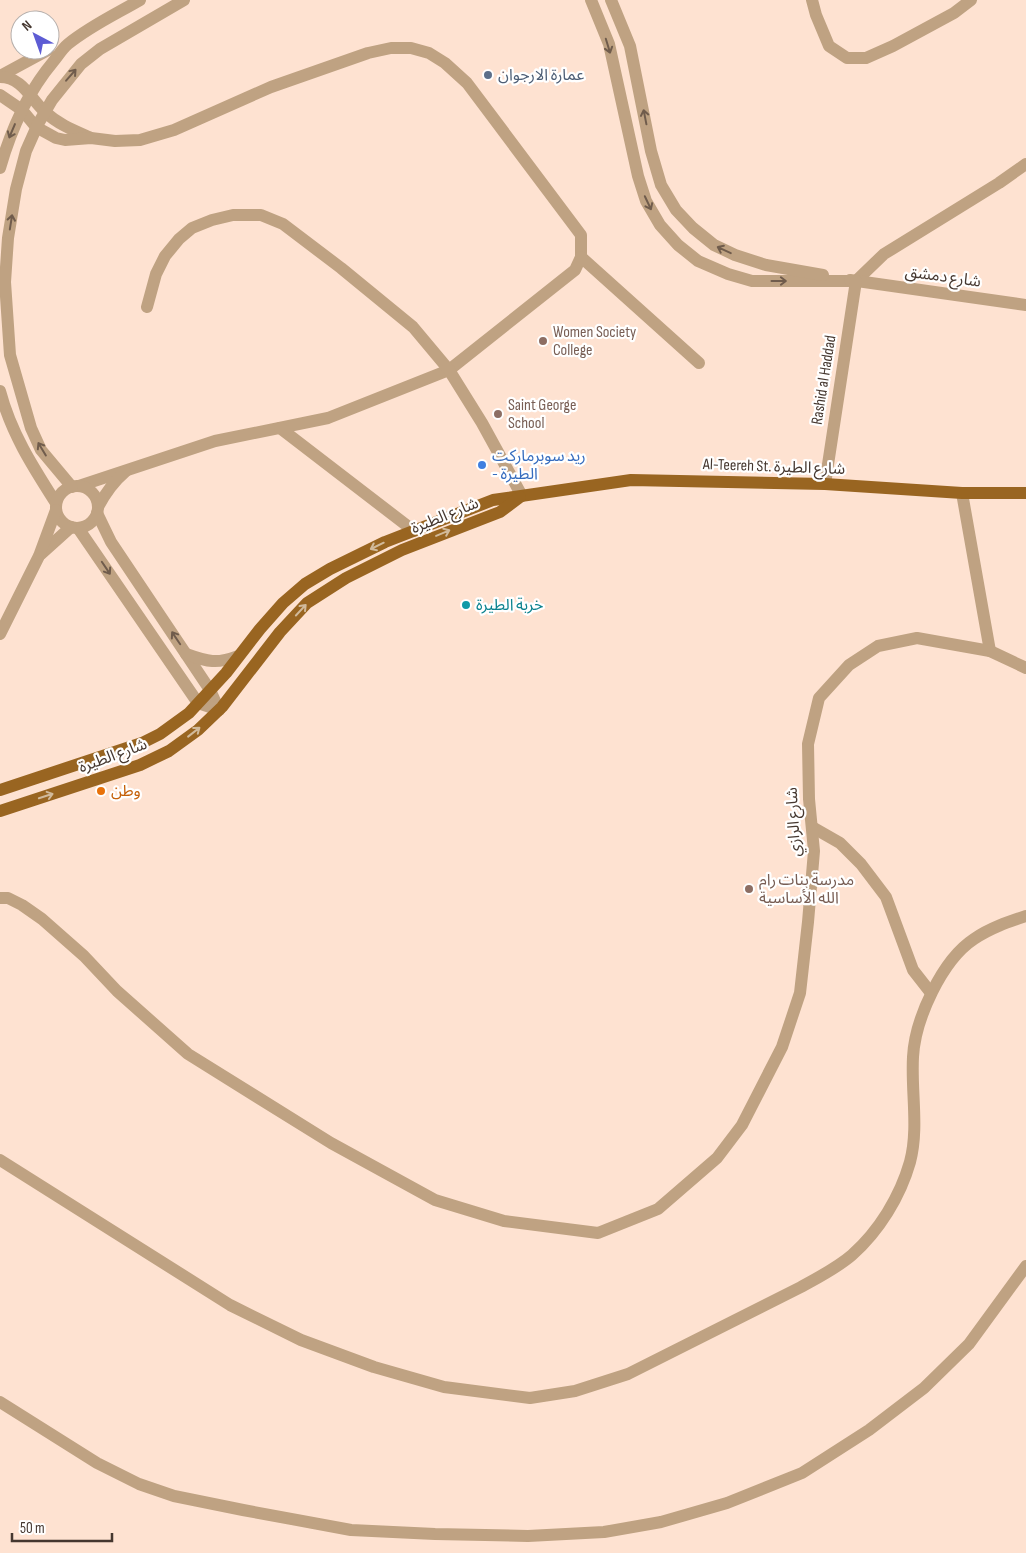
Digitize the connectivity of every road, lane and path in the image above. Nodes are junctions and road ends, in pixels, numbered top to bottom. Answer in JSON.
{"nodes":[{"id":1,"x":140,"y":0,"type":"edge"},
{"id":2,"x":184,"y":0,"type":"edge"},
{"id":3,"x":591,"y":0,"type":"edge"},
{"id":4,"x":611,"y":0,"type":"edge"},
{"id":5,"x":812,"y":0,"type":"edge"},
{"id":6,"x":971,"y":0,"type":"edge"},
{"id":7,"x":90,"y":28,"type":"junction"},
{"id":8,"x":60,"y":43,"type":"edge"},
{"id":9,"x":29,"y":60,"type":"edge"},
{"id":10,"x":0,"y":76,"type":"edge"},
{"id":11,"x":0,"y":95,"type":"edge"},
{"id":12,"x":30,"y":96,"type":"junction"},
{"id":13,"x":22,"y":110,"type":"junction"},
{"id":14,"x":45,"y":112,"type":"junction"},
{"id":15,"x":36,"y":127,"type":"junction"},
{"id":16,"x":91,"y":138,"type":"junction"},
{"id":17,"x":1026,"y":164,"type":"edge"},
{"id":18,"x":0,"y":168,"type":"edge"},
{"id":19,"x":581,"y":257,"type":"junction"},
{"id":20,"x":856,"y":281,"type":"junction"},
{"id":21,"x":1026,"y":305,"type":"edge"},
{"id":22,"x":147,"y":307,"type":"dead end"},
{"id":23,"x":699,"y":363,"type":"dead end"},
{"id":24,"x":449,"y":370,"type":"junction"},
{"id":25,"x":0,"y":391,"type":"edge"},
{"id":26,"x":280,"y":428,"type":"junction"},
{"id":27,"x":131,"y":468,"type":"junction"},
{"id":28,"x":825,"y":484,"type":"junction"},
{"id":29,"x":76,"y":486,"type":"junction"},
{"id":30,"x":962,"y":493,"type":"junction"},
{"id":31,"x":1026,"y":493,"type":"edge"},
{"id":32,"x":522,"y":496,"type":"junction"},
{"id":33,"x":56,"y":507,"type":"junction"},
{"id":34,"x":97,"y":510,"type":"junction"},
{"id":35,"x":75,"y":527,"type":"junction"},
{"id":36,"x":414,"y":530,"type":"junction"},
{"id":37,"x":39,"y":556,"type":"junction"},
{"id":38,"x":0,"y":634,"type":"edge"},
{"id":39,"x":990,"y":651,"type":"junction"},
{"id":40,"x":186,"y":654,"type":"junction"},
{"id":41,"x":238,"y":656,"type":"junction"},
{"id":42,"x":1026,"y":668,"type":"edge"},
{"id":43,"x":210,"y":690,"type":"junction"},
{"id":44,"x":198,"y":703,"type":"junction"},
{"id":45,"x":219,"y":710,"type":"junction"},
{"id":46,"x":0,"y":790,"type":"edge"},
{"id":47,"x":0,"y":811,"type":"edge"},
{"id":48,"x":812,"y":827,"type":"junction"},
{"id":49,"x":0,"y":898,"type":"edge"},
{"id":50,"x":1026,"y":916,"type":"edge"},
{"id":51,"x":931,"y":993,"type":"junction"},
{"id":52,"x":0,"y":1160,"type":"edge"},
{"id":53,"x":1026,"y":1266,"type":"edge"},
{"id":54,"x":0,"y":1402,"type":"edge"}],
"edges":[{"from":1,"to":7,"type":"street"},
{"from":14,"to":2,"type":"street","one_way":true},
{"from":3,"to":20,"type":"street","one_way":true},
{"from":20,"to":4,"type":"street","one_way":true},
{"from":5,"to":6,"type":"street"},
{"from":7,"to":8,"type":"street"},
{"from":7,"to":12,"type":"street"},
{"from":9,"to":10,"type":"street"},
{"from":10,"to":12,"type":"street"},
{"from":11,"to":13,"type":"street"},
{"from":12,"to":13,"type":"street"},
{"from":12,"to":14,"type":"street"},
{"from":13,"to":15,"type":"street"},
{"from":13,"to":18,"type":"street","one_way":true},
{"from":14,"to":15,"type":"street"},
{"from":14,"to":16,"type":"street"},
{"from":15,"to":16,"type":"street"},
{"from":29,"to":15,"type":"street","one_way":true},
{"from":16,"to":19,"type":"street"},
{"from":17,"to":20,"type":"street"},
{"from":19,"to":23,"type":"street"},
{"from":19,"to":24,"type":"street"},
{"from":20,"to":21,"type":"street","name":"شارع دمشق"},
{"from":20,"to":28,"type":"street","name":"Rashid al Haddad"},
{"from":22,"to":24,"type":"street"},
{"from":24,"to":26,"type":"street"},
{"from":24,"to":32,"type":"street"},
{"from":25,"to":33,"type":"street"},
{"from":26,"to":27,"type":"street"},
{"from":26,"to":36,"type":"street"},
{"from":27,"to":29,"type":"street"},
{"from":27,"to":34,"type":"street"},
{"from":28,"to":30,"type":"main road","name":"Al-Teereh St. شارع الطيرة"},
{"from":28,"to":32,"type":"main road","name":"Al-Teereh St. شارع الطيرة"},
{"from":29,"to":33,"type":"street"},
{"from":29,"to":34,"type":"street"},
{"from":30,"to":31,"type":"main road","name":"Al-Teereh St. شارع الطيرة"},
{"from":30,"to":39,"type":"street"},
{"from":32,"to":36,"type":"main road","name":"شارع الطيرة"},
{"from":45,"to":32,"type":"main road","name":"شارع الطيرة","one_way":true},
{"from":33,"to":35,"type":"street"},
{"from":33,"to":37,"type":"street"},
{"from":34,"to":35,"type":"street"},
{"from":40,"to":34,"type":"street","one_way":true},
{"from":35,"to":37,"type":"street"},
{"from":35,"to":44,"type":"street","one_way":true},
{"from":36,"to":41,"type":"main road","name":"شارع الطيرة","one_way":true},
{"from":37,"to":38,"type":"street"},
{"from":39,"to":42,"type":"street","name":"شارع الرازي"},
{"from":39,"to":48,"type":"street","name":"شارع الرازي"},
{"from":40,"to":41,"type":"street"},
{"from":40,"to":43,"type":"street"},
{"from":41,"to":43,"type":"main road","name":"شارع الطيرة"},
{"from":43,"to":44,"type":"main road","name":"شارع الطيرة"},
{"from":43,"to":45,"type":"street"},
{"from":44,"to":45,"type":"street"},
{"from":44,"to":46,"type":"main road","name":"شارع الطيرة"},
{"from":47,"to":45,"type":"main road","name":"شارع الطيرة","one_way":true},
{"from":48,"to":49,"type":"street","name":"شارع الرازي"},
{"from":48,"to":51,"type":"street"},
{"from":50,"to":51,"type":"street"},
{"from":51,"to":52,"type":"street"},
{"from":53,"to":54,"type":"street"}]}
